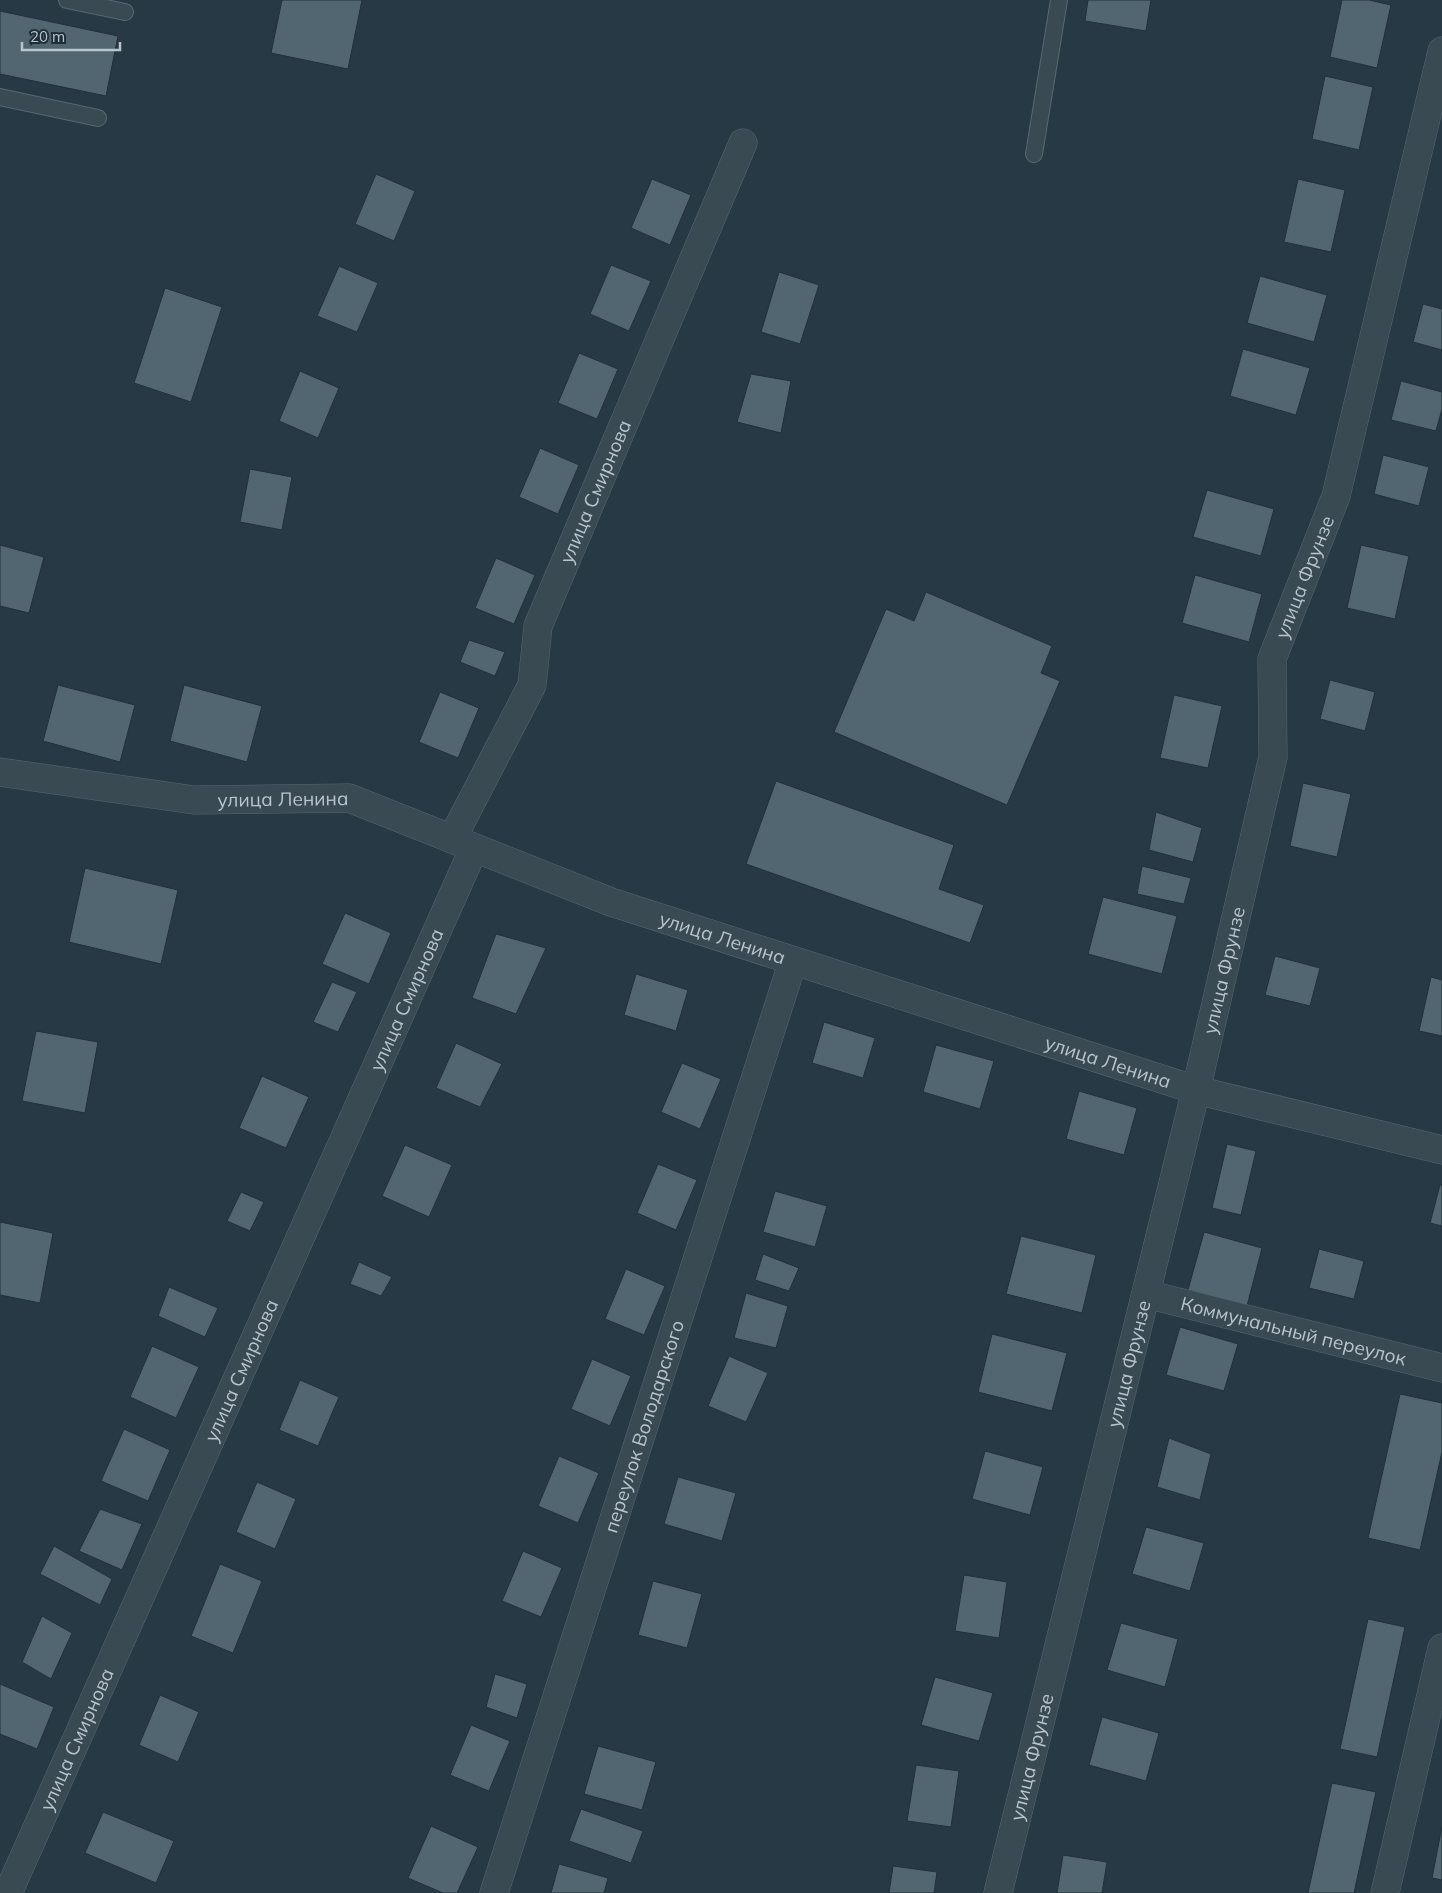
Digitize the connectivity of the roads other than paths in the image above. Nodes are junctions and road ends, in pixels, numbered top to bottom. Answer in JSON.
{"nodes":[{"id":1,"x":67,"y":0,"type":"edge"},
{"id":2,"x":1059,"y":0,"type":"edge"},
{"id":3,"x":125,"y":12,"type":"dead end"},
{"id":4,"x":1442,"y":51,"type":"edge"},
{"id":5,"x":0,"y":98,"type":"edge"},
{"id":6,"x":98,"y":118,"type":"dead end"},
{"id":7,"x":743,"y":143,"type":"dead end"},
{"id":8,"x":1034,"y":154,"type":"dead end"},
{"id":9,"x":0,"y":772,"type":"edge"},
{"id":10,"x":463,"y":843,"type":"junction"},
{"id":11,"x":793,"y":961,"type":"junction"},
{"id":12,"x":1196,"y":1090,"type":"junction"},
{"id":13,"x":1442,"y":1150,"type":"edge"},
{"id":14,"x":1146,"y":1294,"type":"junction"},
{"id":15,"x":1442,"y":1368,"type":"edge"},
{"id":16,"x":1442,"y":1648,"type":"edge"},
{"id":17,"x":8,"y":1893,"type":"edge"},
{"id":18,"x":494,"y":1893,"type":"edge"},
{"id":19,"x":998,"y":1893,"type":"edge"},
{"id":20,"x":1385,"y":1893,"type":"edge"}],
"edges":[{"from":1,"to":3,"type":"lane"},
{"from":2,"to":8,"type":"lane"},
{"from":4,"to":12,"type":"street","name":"улица Фрунзе"},
{"from":5,"to":6,"type":"lane"},
{"from":7,"to":10,"type":"street","name":"улица Смирнова"},
{"from":9,"to":10,"type":"street","name":"улица Ленина"},
{"from":10,"to":11,"type":"street","name":"улица Ленина"},
{"from":10,"to":17,"type":"street","name":"улица Смирнова"},
{"from":11,"to":12,"type":"street","name":"улица Ленина"},
{"from":11,"to":18,"type":"street","name":"переулок Володарского"},
{"from":12,"to":13,"type":"street","name":"улица Ленина"},
{"from":12,"to":14,"type":"street","name":"улица Фрунзе"},
{"from":14,"to":15,"type":"street","name":"Коммунальный переулок"},
{"from":14,"to":19,"type":"street","name":"улица Фрунзе"},
{"from":16,"to":20,"type":"street"}]}
